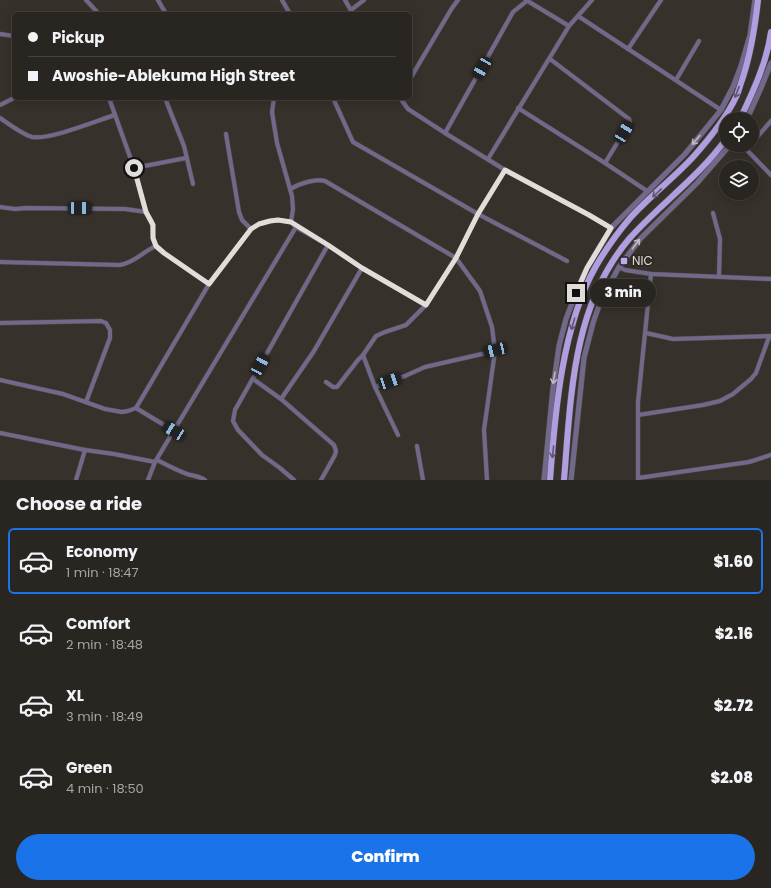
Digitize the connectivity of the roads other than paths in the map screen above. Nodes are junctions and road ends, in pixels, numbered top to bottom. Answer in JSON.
{"nodes":[{"id":1,"x":86,"y":0,"type":"edge"},
{"id":2,"x":158,"y":0,"type":"edge"},
{"id":3,"x":282,"y":0,"type":"edge"},
{"id":4,"x":345,"y":0,"type":"edge"},
{"id":5,"x":364,"y":0,"type":"edge"},
{"id":6,"x":458,"y":0,"type":"edge"},
{"id":7,"x":527,"y":0,"type":"edge"},
{"id":8,"x":592,"y":0,"type":"edge"},
{"id":9,"x":660,"y":0,"type":"edge"},
{"id":10,"x":754,"y":0,"type":"edge"},
{"id":11,"x":758,"y":0,"type":"edge"},
{"id":12,"x":97,"y":12,"type":"edge"},
{"id":13,"x":165,"y":12,"type":"edge"},
{"id":14,"x":289,"y":12,"type":"edge"},
{"id":15,"x":352,"y":12,"type":"edge"},
{"id":16,"x":578,"y":16,"type":"junction"},
{"id":17,"x":569,"y":26,"type":"junction"},
{"id":18,"x":771,"y":32,"type":"edge"},
{"id":19,"x":0,"y":34,"type":"edge"},
{"id":20,"x":12,"y":36,"type":"edge"},
{"id":21,"x":699,"y":41,"type":"dead end"},
{"id":22,"x":628,"y":49,"type":"junction"},
{"id":23,"x":550,"y":58,"type":"junction"},
{"id":24,"x":771,"y":63,"type":"edge"},
{"id":25,"x":412,"y":76,"type":"edge"},
{"id":26,"x":676,"y":80,"type":"junction"},
{"id":27,"x":12,"y":99,"type":"edge"},
{"id":28,"x":110,"y":100,"type":"edge"},
{"id":29,"x":166,"y":100,"type":"edge"},
{"id":30,"x":274,"y":100,"type":"edge"},
{"id":31,"x":334,"y":100,"type":"edge"},
{"id":32,"x":401,"y":100,"type":"edge"},
{"id":33,"x":0,"y":105,"type":"edge"},
{"id":34,"x":518,"y":108,"type":"junction"},
{"id":35,"x":720,"y":110,"type":"junction"},
{"id":36,"x":743,"y":112,"type":"edge"},
{"id":37,"x":750,"y":112,"type":"edge"},
{"id":38,"x":115,"y":115,"type":"junction"},
{"id":39,"x":0,"y":118,"type":"edge"},
{"id":40,"x":771,"y":121,"type":"edge"},
{"id":41,"x":445,"y":133,"type":"junction"},
{"id":42,"x":226,"y":134,"type":"dead end"},
{"id":43,"x":759,"y":135,"type":"edge"},
{"id":44,"x":719,"y":149,"type":"edge"},
{"id":45,"x":724,"y":152,"type":"edge"},
{"id":46,"x":750,"y":152,"type":"edge"},
{"id":47,"x":186,"y":158,"type":"junction"},
{"id":48,"x":488,"y":159,"type":"junction"},
{"id":49,"x":605,"y":163,"type":"junction"},
{"id":50,"x":134,"y":168,"type":"junction"},
{"id":51,"x":505,"y":170,"type":"junction"},
{"id":52,"x":771,"y":174,"type":"edge"},
{"id":53,"x":193,"y":184,"type":"dead end"},
{"id":54,"x":290,"y":189,"type":"junction"},
{"id":55,"x":647,"y":191,"type":"junction"},
{"id":56,"x":0,"y":208,"type":"edge"},
{"id":57,"x":146,"y":212,"type":"junction"},
{"id":58,"x":713,"y":213,"type":"dead end"},
{"id":59,"x":478,"y":214,"type":"junction"},
{"id":60,"x":291,"y":222,"type":"junction"},
{"id":61,"x":296,"y":227,"type":"junction"},
{"id":62,"x":611,"y":228,"type":"junction"},
{"id":63,"x":251,"y":229,"type":"junction"},
{"id":64,"x":328,"y":245,"type":"junction"},
{"id":65,"x":156,"y":246,"type":"junction"},
{"id":66,"x":456,"y":258,"type":"junction"},
{"id":67,"x":567,"y":261,"type":"dead end"},
{"id":68,"x":0,"y":262,"type":"edge"},
{"id":69,"x":619,"y":267,"type":"junction"},
{"id":70,"x":362,"y":268,"type":"junction"},
{"id":71,"x":651,"y":274,"type":"junction"},
{"id":72,"x":719,"y":276,"type":"junction"},
{"id":73,"x":771,"y":279,"type":"edge"},
{"id":74,"x":209,"y":284,"type":"junction"},
{"id":75,"x":426,"y":305,"type":"junction"},
{"id":76,"x":0,"y":323,"type":"edge"},
{"id":77,"x":646,"y":333,"type":"junction"},
{"id":78,"x":770,"y":337,"type":"edge"},
{"id":79,"x":495,"y":350,"type":"junction"},
{"id":80,"x":364,"y":355,"type":"junction"},
{"id":81,"x":253,"y":379,"type":"junction"},
{"id":82,"x":0,"y":380,"type":"edge"},
{"id":83,"x":326,"y":382,"type":"dead end"},
{"id":84,"x":375,"y":387,"type":"junction"},
{"id":85,"x":281,"y":399,"type":"junction"},
{"id":86,"x":86,"y":402,"type":"junction"},
{"id":87,"x":136,"y":408,"type":"junction"},
{"id":88,"x":638,"y":415,"type":"junction"},
{"id":89,"x":174,"y":431,"type":"junction"},
{"id":90,"x":0,"y":433,"type":"edge"},
{"id":91,"x":398,"y":435,"type":"dead end"},
{"id":92,"x":417,"y":446,"type":"dead end"},
{"id":93,"x":84,"y":450,"type":"junction"},
{"id":94,"x":771,"y":455,"type":"edge"},
{"id":95,"x":156,"y":461,"type":"junction"},
{"id":96,"x":566,"y":462,"type":"junction"},
{"id":97,"x":573,"y":463,"type":"junction"},
{"id":98,"x":638,"y":479,"type":"edge"},
{"id":99,"x":76,"y":480,"type":"edge"},
{"id":100,"x":148,"y":480,"type":"edge"},
{"id":101,"x":205,"y":480,"type":"edge"},
{"id":102,"x":294,"y":480,"type":"edge"},
{"id":103,"x":321,"y":480,"type":"edge"},
{"id":104,"x":423,"y":480,"type":"edge"},
{"id":105,"x":487,"y":480,"type":"edge"},
{"id":106,"x":544,"y":480,"type":"edge"},
{"id":107,"x":550,"y":480,"type":"edge"},
{"id":108,"x":564,"y":480,"type":"edge"},
{"id":109,"x":571,"y":480,"type":"edge"}],
"edges":[{"from":1,"to":12,"type":"street"},
{"from":2,"to":13,"type":"street"},
{"from":3,"to":14,"type":"street"},
{"from":4,"to":15,"type":"street"},
{"from":5,"to":15,"type":"street"},
{"from":6,"to":25,"type":"street"},
{"from":7,"to":17,"type":"street"},
{"from":7,"to":41,"type":"street"},
{"from":8,"to":16,"type":"street"},
{"from":9,"to":22,"type":"street"},
{"from":10,"to":35,"type":"street"},
{"from":11,"to":107,"type":"main road","one_way":true},
{"from":16,"to":17,"type":"street"},
{"from":16,"to":22,"type":"street"},
{"from":17,"to":23,"type":"street"},
{"from":18,"to":36,"type":"main road"},
{"from":19,"to":20,"type":"street"},
{"from":21,"to":26,"type":"street"},
{"from":22,"to":26,"type":"street"},
{"from":23,"to":34,"type":"street"},
{"from":23,"to":49,"type":"street"},
{"from":24,"to":37,"type":"street"},
{"from":26,"to":35,"type":"street"},
{"from":27,"to":33,"type":"street"},
{"from":28,"to":38,"type":"street"},
{"from":29,"to":47,"type":"street"},
{"from":30,"to":54,"type":"street"},
{"from":31,"to":59,"type":"street"},
{"from":32,"to":41,"type":"street"},
{"from":34,"to":48,"type":"street"},
{"from":34,"to":49,"type":"street"},
{"from":35,"to":55,"type":"street","one_way":true},
{"from":38,"to":39,"type":"street"},
{"from":38,"to":50,"type":"street"},
{"from":40,"to":43,"type":"street"},
{"from":41,"to":48,"type":"street"},
{"from":42,"to":63,"type":"street"},
{"from":44,"to":96,"type":"main road"},
{"from":69,"to":45,"type":"street","one_way":true},
{"from":46,"to":52,"type":"street"},
{"from":47,"to":50,"type":"street"},
{"from":47,"to":53,"type":"street"},
{"from":48,"to":51,"type":"street"},
{"from":49,"to":55,"type":"street"},
{"from":50,"to":57,"type":"street"},
{"from":51,"to":59,"type":"street"},
{"from":51,"to":62,"type":"street"},
{"from":54,"to":60,"type":"street"},
{"from":54,"to":66,"type":"street"},
{"from":55,"to":62,"type":"street"},
{"from":56,"to":57,"type":"street"},
{"from":57,"to":65,"type":"street"},
{"from":58,"to":72,"type":"street"},
{"from":59,"to":66,"type":"street"},
{"from":59,"to":67,"type":"street"},
{"from":60,"to":61,"type":"street"},
{"from":60,"to":63,"type":"street"},
{"from":61,"to":64,"type":"street"},
{"from":61,"to":89,"type":"street"},
{"from":62,"to":106,"type":"street","one_way":true},
{"from":63,"to":74,"type":"street"},
{"from":64,"to":70,"type":"street"},
{"from":64,"to":81,"type":"street"},
{"from":65,"to":68,"type":"street"},
{"from":65,"to":74,"type":"street"},
{"from":66,"to":75,"type":"street"},
{"from":66,"to":79,"type":"street"},
{"from":69,"to":71,"type":"street"},
{"from":69,"to":97,"type":"street"},
{"from":70,"to":75,"type":"street"},
{"from":70,"to":85,"type":"street"},
{"from":71,"to":72,"type":"street"},
{"from":71,"to":77,"type":"street"},
{"from":72,"to":73,"type":"street"},
{"from":74,"to":87,"type":"street"},
{"from":75,"to":80,"type":"street"},
{"from":76,"to":86,"type":"street"},
{"from":77,"to":78,"type":"street"},
{"from":77,"to":88,"type":"street"},
{"from":78,"to":88,"type":"street"},
{"from":79,"to":84,"type":"street"},
{"from":79,"to":105,"type":"street"},
{"from":80,"to":83,"type":"street"},
{"from":80,"to":84,"type":"street"},
{"from":81,"to":85,"type":"street"},
{"from":81,"to":102,"type":"street"},
{"from":82,"to":86,"type":"street"},
{"from":84,"to":91,"type":"street"},
{"from":85,"to":103,"type":"street"},
{"from":86,"to":87,"type":"street"},
{"from":87,"to":89,"type":"street"},
{"from":88,"to":98,"type":"street"},
{"from":89,"to":95,"type":"street"},
{"from":90,"to":93,"type":"street"},
{"from":92,"to":104,"type":"street"},
{"from":93,"to":95,"type":"street"},
{"from":93,"to":99,"type":"street"},
{"from":94,"to":98,"type":"street"},
{"from":95,"to":100,"type":"street"},
{"from":95,"to":101,"type":"street"},
{"from":96,"to":97,"type":"main road"},
{"from":96,"to":108,"type":"main road"},
{"from":97,"to":109,"type":"street"}]}
